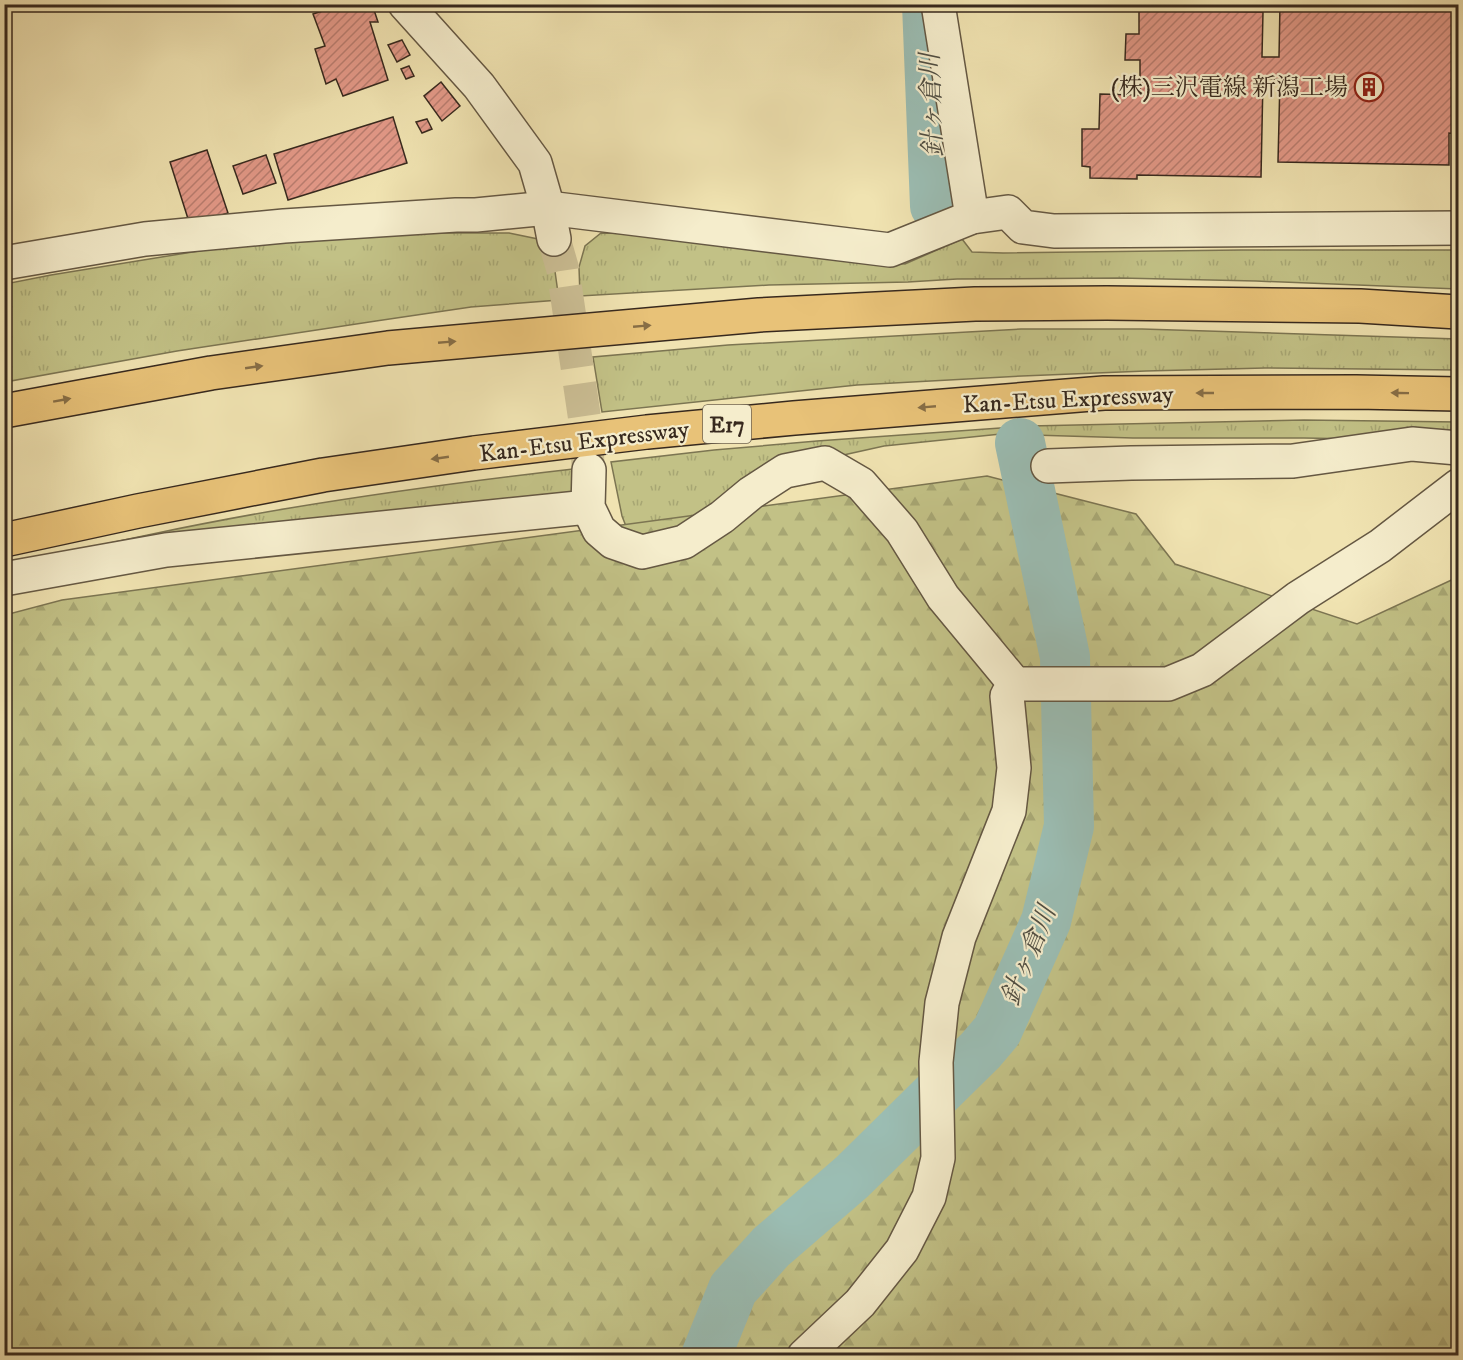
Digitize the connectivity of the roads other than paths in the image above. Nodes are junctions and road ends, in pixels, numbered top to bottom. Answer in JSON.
{"nodes":[{"id":1,"x":405,"y":4,"type":"edge"},
{"id":2,"x":938,"y":4,"type":"edge"},
{"id":3,"x":972,"y":217,"type":"junction"},
{"id":4,"x":551,"y":224,"type":"junction"},
{"id":5,"x":1458,"y":228,"type":"edge"},
{"id":6,"x":4,"y":263,"type":"edge"},
{"id":7,"x":1458,"y":312,"type":"edge"},
{"id":8,"x":1458,"y":394,"type":"edge"},
{"id":9,"x":4,"y":411,"type":"edge"},
{"id":10,"x":1458,"y":448,"type":"edge"},
{"id":11,"x":1048,"y":466,"type":"dead end"},
{"id":12,"x":588,"y":470,"type":"tunnel mouth"},
{"id":13,"x":1458,"y":486,"type":"edge"},
{"id":14,"x":588,"y":507,"type":"junction"},
{"id":15,"x":4,"y":540,"type":"edge"},
{"id":16,"x":4,"y":579,"type":"edge"},
{"id":17,"x":1015,"y":684,"type":"junction"},
{"id":18,"x":804,"y":1356,"type":"edge"}],
"edges":[{"from":1,"to":4,"type":"street"},
{"from":2,"to":3,"type":"street"},
{"from":3,"to":4,"type":"street"},
{"from":3,"to":5,"type":"street"},
{"from":4,"to":6,"type":"street"},
{"from":9,"to":7,"type":"highway","one_way":true},
{"from":8,"to":15,"type":"highway","name":"Kan-Etsu Expressway","number":"E17","one_way":true},
{"from":10,"to":11,"type":"street"},
{"from":12,"to":14,"type":"street"},
{"from":13,"to":17,"type":"street"},
{"from":14,"to":16,"type":"street"},
{"from":14,"to":17,"type":"street"},
{"from":17,"to":18,"type":"street"}]}
